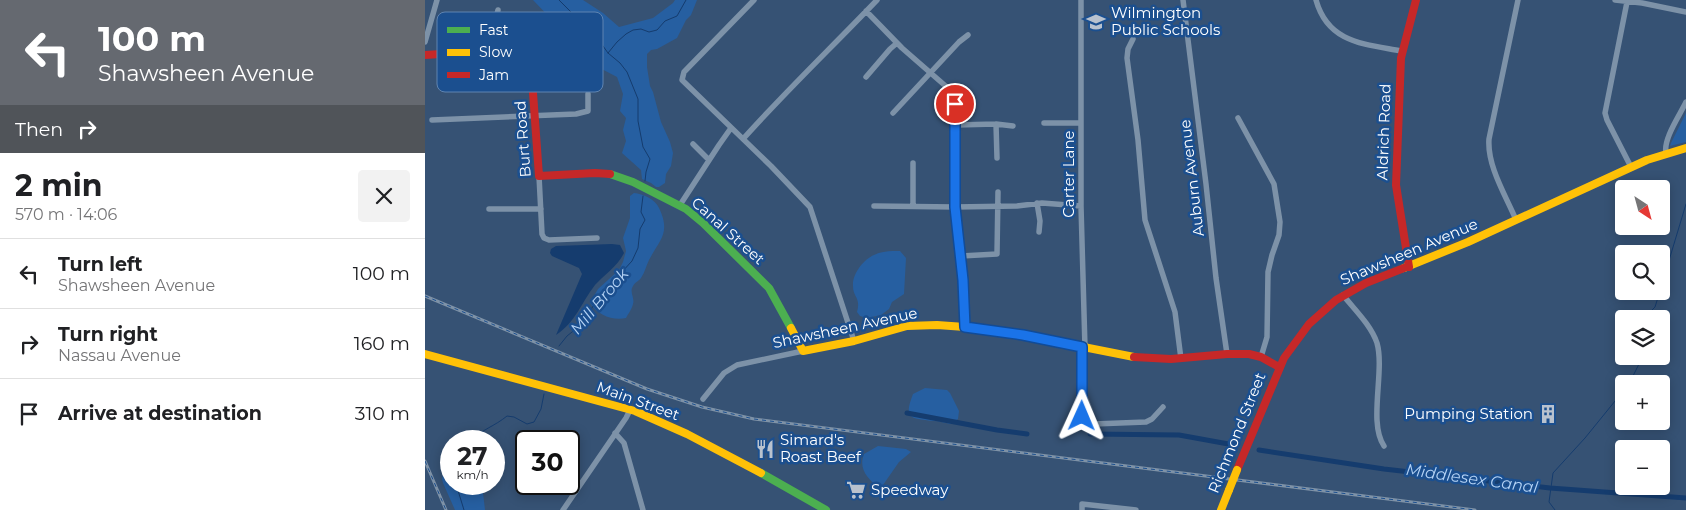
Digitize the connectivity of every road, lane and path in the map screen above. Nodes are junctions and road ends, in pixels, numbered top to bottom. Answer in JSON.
{"nodes":[{"id":1,"x":437,"y":0,"type":"edge"},
{"id":2,"x":754,"y":0,"type":"edge"},
{"id":3,"x":877,"y":0,"type":"edge"},
{"id":4,"x":1081,"y":0,"type":"edge"},
{"id":5,"x":1183,"y":0,"type":"edge"},
{"id":6,"x":1316,"y":0,"type":"edge"},
{"id":7,"x":1416,"y":0,"type":"edge"},
{"id":8,"x":1518,"y":0,"type":"edge"},
{"id":9,"x":1615,"y":0,"type":"edge"},
{"id":10,"x":1627,"y":2,"type":"junction"},
{"id":11,"x":866,"y":11,"type":"junction"},
{"id":12,"x":1686,"y":12,"type":"edge"},
{"id":13,"x":968,"y":36,"type":"dead end"},
{"id":14,"x":1133,"y":39,"type":"dead end"},
{"id":15,"x":425,"y":42,"type":"edge"},
{"id":16,"x":897,"y":43,"type":"junction"},
{"id":17,"x":1401,"y":51,"type":"junction"},
{"id":18,"x":931,"y":72,"type":"junction"},
{"id":19,"x":866,"y":76,"type":"dead end"},
{"id":20,"x":533,"y":92,"type":"edge"},
{"id":21,"x":588,"y":94,"type":"dead end"},
{"id":22,"x":1686,"y":102,"type":"edge"},
{"id":23,"x":893,"y":114,"type":"dead end"},
{"id":24,"x":534,"y":116,"type":"junction"},
{"id":25,"x":1238,"y":118,"type":"dead end"},
{"id":26,"x":432,"y":120,"type":"dead end"},
{"id":27,"x":1044,"y":123,"type":"dead end"},
{"id":28,"x":1081,"y":123,"type":"junction"},
{"id":29,"x":996,"y":124,"type":"junction"},
{"id":30,"x":956,"y":125,"type":"junction"},
{"id":31,"x":1013,"y":126,"type":"dead end"},
{"id":32,"x":731,"y":128,"type":"junction"},
{"id":33,"x":743,"y":139,"type":"junction"},
{"id":34,"x":693,"y":144,"type":"dead end"},
{"id":35,"x":1686,"y":148,"type":"edge"},
{"id":36,"x":1666,"y":153,"type":"junction"},
{"id":37,"x":997,"y":158,"type":"dead end"},
{"id":38,"x":709,"y":160,"type":"junction"},
{"id":39,"x":913,"y":163,"type":"dead end"},
{"id":40,"x":1631,"y":167,"type":"junction"},
{"id":41,"x":539,"y":176,"type":"junction"},
{"id":42,"x":998,"y":192,"type":"dead end"},
{"id":43,"x":1037,"y":204,"type":"junction"},
{"id":44,"x":680,"y":205,"type":"junction"},
{"id":45,"x":875,"y":206,"type":"dead end"},
{"id":46,"x":913,"y":206,"type":"junction"},
{"id":47,"x":998,"y":206,"type":"junction"},
{"id":48,"x":1081,"y":206,"type":"junction"},
{"id":49,"x":955,"y":207,"type":"junction"},
{"id":50,"x":489,"y":209,"type":"dead end"},
{"id":51,"x":541,"y":209,"type":"junction"},
{"id":52,"x":1516,"y":220,"type":"junction"},
{"id":53,"x":1039,"y":232,"type":"dead end"},
{"id":54,"x":597,"y":238,"type":"dead end"},
{"id":55,"x":961,"y":256,"type":"junction"},
{"id":56,"x":1409,"y":267,"type":"junction"},
{"id":57,"x":1343,"y":295,"type":"junction"},
{"id":58,"x":965,"y":327,"type":"junction"},
{"id":59,"x":854,"y":341,"type":"junction"},
{"id":60,"x":1084,"y":347,"type":"junction"},
{"id":61,"x":803,"y":351,"type":"junction"},
{"id":62,"x":425,"y":354,"type":"edge"},
{"id":63,"x":1227,"y":354,"type":"junction"},
{"id":64,"x":1261,"y":357,"type":"junction"},
{"id":65,"x":1181,"y":359,"type":"junction"},
{"id":66,"x":1279,"y":367,"type":"junction"},
{"id":67,"x":703,"y":398,"type":"dead end"},
{"id":68,"x":1163,"y":408,"type":"dead end"},
{"id":69,"x":630,"y":410,"type":"junction"},
{"id":70,"x":615,"y":433,"type":"junction"},
{"id":71,"x":1384,"y":446,"type":"dead end"},
{"id":72,"x":1082,"y":507,"type":"edge"},
{"id":73,"x":563,"y":510,"type":"edge"},
{"id":74,"x":643,"y":510,"type":"edge"},
{"id":75,"x":826,"y":510,"type":"edge"},
{"id":76,"x":1136,"y":510,"type":"edge"},
{"id":77,"x":1221,"y":510,"type":"edge"}],
"edges":[{"from":1,"to":15,"type":"street"},
{"from":2,"to":32,"type":"street"},
{"from":3,"to":11,"type":"street"},
{"from":4,"to":28,"type":"street","name":"Carter Lane"},
{"from":5,"to":63,"type":"street","name":"Auburn Avenue"},
{"from":6,"to":17,"type":"street"},
{"from":7,"to":17,"type":"street","name":"Aldrich Road"},
{"from":8,"to":52,"type":"street"},
{"from":9,"to":10,"type":"street"},
{"from":10,"to":12,"type":"street"},
{"from":10,"to":40,"type":"street"},
{"from":11,"to":16,"type":"street"},
{"from":11,"to":33,"type":"street"},
{"from":13,"to":18,"type":"street"},
{"from":14,"to":65,"type":"street"},
{"from":16,"to":18,"type":"street"},
{"from":16,"to":19,"type":"street"},
{"from":17,"to":56,"type":"street","name":"Aldrich Road"},
{"from":18,"to":23,"type":"street"},
{"from":18,"to":30,"type":"street"},
{"from":20,"to":24,"type":"street","name":"Burt Road"},
{"from":21,"to":24,"type":"street"},
{"from":22,"to":36,"type":"street"},
{"from":24,"to":26,"type":"street"},
{"from":24,"to":41,"type":"street","name":"Burt Road"},
{"from":25,"to":64,"type":"street"},
{"from":27,"to":28,"type":"street"},
{"from":28,"to":48,"type":"street","name":"Carter Lane"},
{"from":29,"to":30,"type":"street"},
{"from":29,"to":31,"type":"street"},
{"from":29,"to":37,"type":"street"},
{"from":30,"to":49,"type":"street"},
{"from":32,"to":33,"type":"street"},
{"from":32,"to":38,"type":"street"},
{"from":33,"to":59,"type":"street"},
{"from":34,"to":38,"type":"street"},
{"from":35,"to":36,"type":"street","name":"Shawsheen Avenue"},
{"from":36,"to":40,"type":"street","name":"Shawsheen Avenue"},
{"from":38,"to":44,"type":"street"},
{"from":39,"to":46,"type":"street"},
{"from":40,"to":52,"type":"street","name":"Shawsheen Avenue"},
{"from":41,"to":44,"type":"street","name":"Canal Street"},
{"from":41,"to":51,"type":"street","name":"Burt Road"},
{"from":42,"to":47,"type":"street"},
{"from":43,"to":47,"type":"street"},
{"from":43,"to":48,"type":"street"},
{"from":43,"to":53,"type":"street"},
{"from":44,"to":61,"type":"street","name":"Canal Street"},
{"from":45,"to":46,"type":"street"},
{"from":46,"to":49,"type":"street"},
{"from":47,"to":49,"type":"street"},
{"from":47,"to":55,"type":"street"},
{"from":48,"to":60,"type":"street","name":"Carter Lane"},
{"from":49,"to":55,"type":"street"},
{"from":50,"to":51,"type":"street"},
{"from":51,"to":54,"type":"street","name":"Burt Road"},
{"from":52,"to":56,"type":"street","name":"Shawsheen Avenue"},
{"from":55,"to":58,"type":"street"},
{"from":56,"to":57,"type":"street","name":"Shawsheen Avenue"},
{"from":57,"to":66,"type":"street","name":"Shawsheen Avenue"},
{"from":57,"to":71,"type":"street"},
{"from":58,"to":59,"type":"street","name":"Shawsheen Avenue"},
{"from":58,"to":60,"type":"street","name":"Shawsheen Avenue"},
{"from":59,"to":61,"type":"street","name":"Shawsheen Avenue"},
{"from":60,"to":65,"type":"street","name":"Shawsheen Avenue"},
{"from":60,"to":68,"type":"street","name":"Carter Lane"},
{"from":61,"to":67,"type":"street","name":"Shawsheen Avenue"},
{"from":62,"to":69,"type":"street","name":"Main Street"},
{"from":63,"to":64,"type":"street","name":"Shawsheen Avenue"},
{"from":63,"to":65,"type":"street","name":"Shawsheen Avenue"},
{"from":64,"to":66,"type":"street","name":"Shawsheen Avenue"},
{"from":66,"to":77,"type":"street","name":"Richmond Street","bridge":true},
{"from":69,"to":70,"type":"street"},
{"from":69,"to":75,"type":"street","name":"Main Street"},
{"from":70,"to":73,"type":"street"},
{"from":70,"to":74,"type":"street"},
{"from":72,"to":76,"type":"street"}]}
